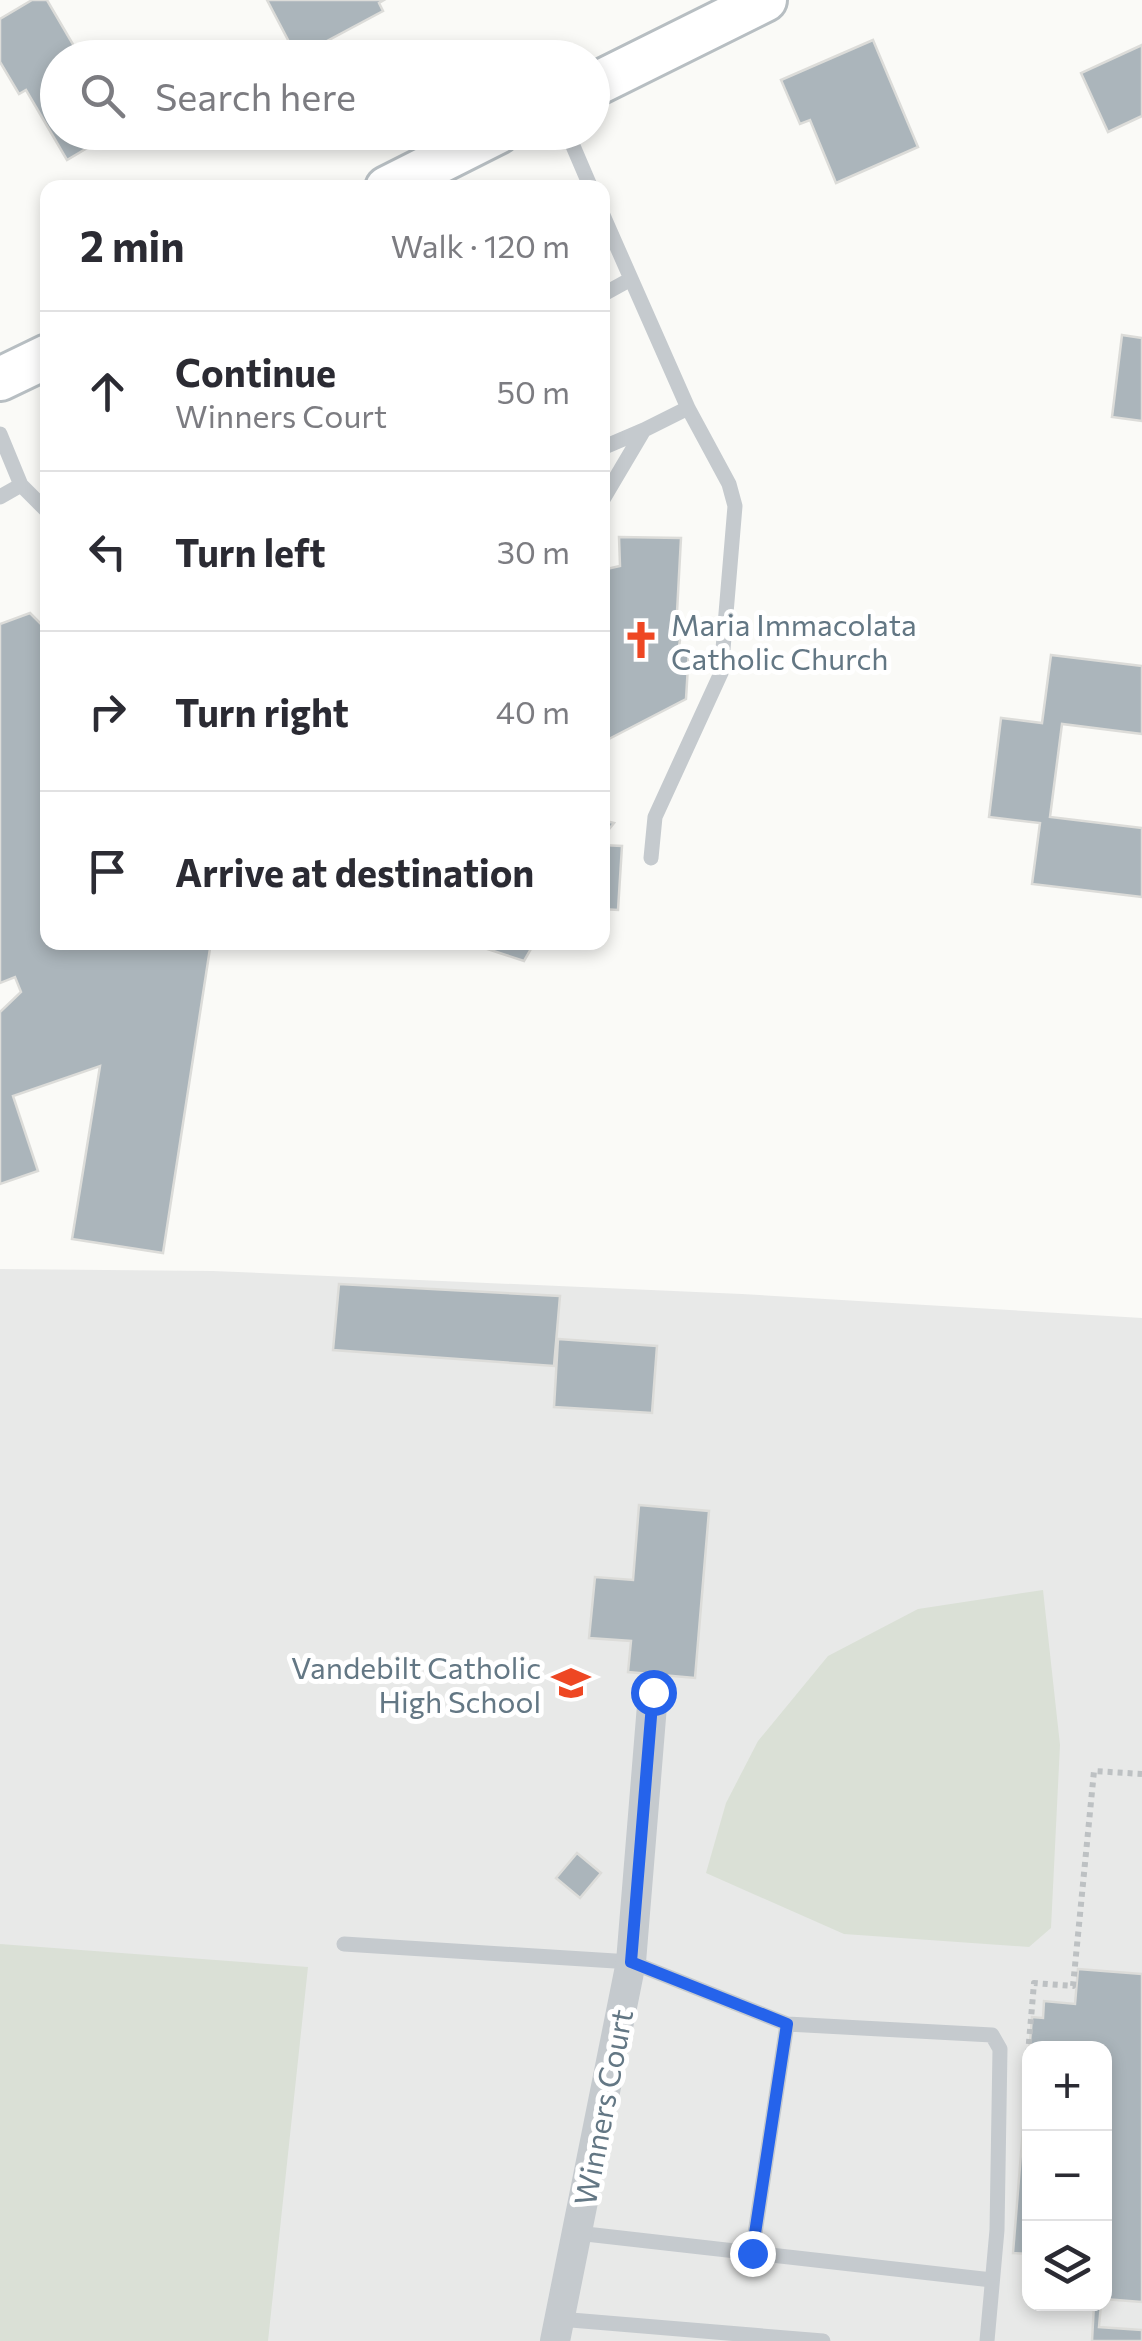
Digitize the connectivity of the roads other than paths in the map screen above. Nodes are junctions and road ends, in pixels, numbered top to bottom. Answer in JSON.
{"nodes":[{"id":1,"x":766,"y":0,"type":"edge"},
{"id":2,"x":610,"y":77,"type":"edge"},
{"id":3,"x":462,"y":150,"type":"edge"},
{"id":4,"x":575,"y":150,"type":"edge"},
{"id":5,"x":403,"y":180,"type":"edge"},
{"id":6,"x":588,"y":180,"type":"edge"},
{"id":7,"x":610,"y":231,"type":"edge"},
{"id":8,"x":631,"y":279,"type":"junction"},
{"id":9,"x":610,"y":291,"type":"edge"},
{"id":10,"x":40,"y":360,"type":"edge"},
{"id":11,"x":0,"y":379,"type":"edge"},
{"id":12,"x":688,"y":408,"type":"junction"},
{"id":13,"x":644,"y":430,"type":"junction"},
{"id":14,"x":0,"y":434,"type":"edge"},
{"id":15,"x":610,"y":445,"type":"edge"},
{"id":16,"x":21,"y":486,"type":"junction"},
{"id":17,"x":610,"y":487,"type":"edge"},
{"id":18,"x":0,"y":497,"type":"edge"},
{"id":19,"x":40,"y":504,"type":"edge"},
{"id":20,"x":651,"y":858,"type":"dead end"},
{"id":21,"x":653,"y":1692,"type":"dead end"},
{"id":22,"x":344,"y":1944,"type":"dead end"},
{"id":23,"x":631,"y":1962,"type":"junction"},
{"id":24,"x":787,"y":2024,"type":"junction"},
{"id":25,"x":576,"y":2233,"type":"junction"},
{"id":26,"x":752,"y":2253,"type":"junction"},
{"id":27,"x":992,"y":2280,"type":"junction"},
{"id":28,"x":557,"y":2330,"type":"edge"},
{"id":29,"x":823,"y":2341,"type":"edge"},
{"id":30,"x":987,"y":2341,"type":"edge"}],
"edges":[{"from":1,"to":2,"type":"street"},
{"from":3,"to":5,"type":"street"},
{"from":4,"to":6,"type":"lane"},
{"from":7,"to":8,"type":"lane"},
{"from":8,"to":9,"type":"lane"},
{"from":8,"to":12,"type":"lane"},
{"from":10,"to":11,"type":"street"},
{"from":12,"to":13,"type":"lane"},
{"from":12,"to":20,"type":"lane"},
{"from":13,"to":15,"type":"lane"},
{"from":13,"to":17,"type":"lane"},
{"from":14,"to":16,"type":"lane"},
{"from":16,"to":18,"type":"lane"},
{"from":16,"to":19,"type":"lane"},
{"from":21,"to":23,"type":"street","name":"Winners Court"},
{"from":22,"to":23,"type":"lane"},
{"from":23,"to":24,"type":"lane"},
{"from":23,"to":25,"type":"street","name":"Winners Court"},
{"from":24,"to":26,"type":"lane"},
{"from":24,"to":27,"type":"lane"},
{"from":25,"to":26,"type":"lane"},
{"from":25,"to":28,"type":"street","name":"Winners Court"},
{"from":26,"to":27,"type":"lane"},
{"from":27,"to":30,"type":"lane"},
{"from":28,"to":29,"type":"lane"}]}
